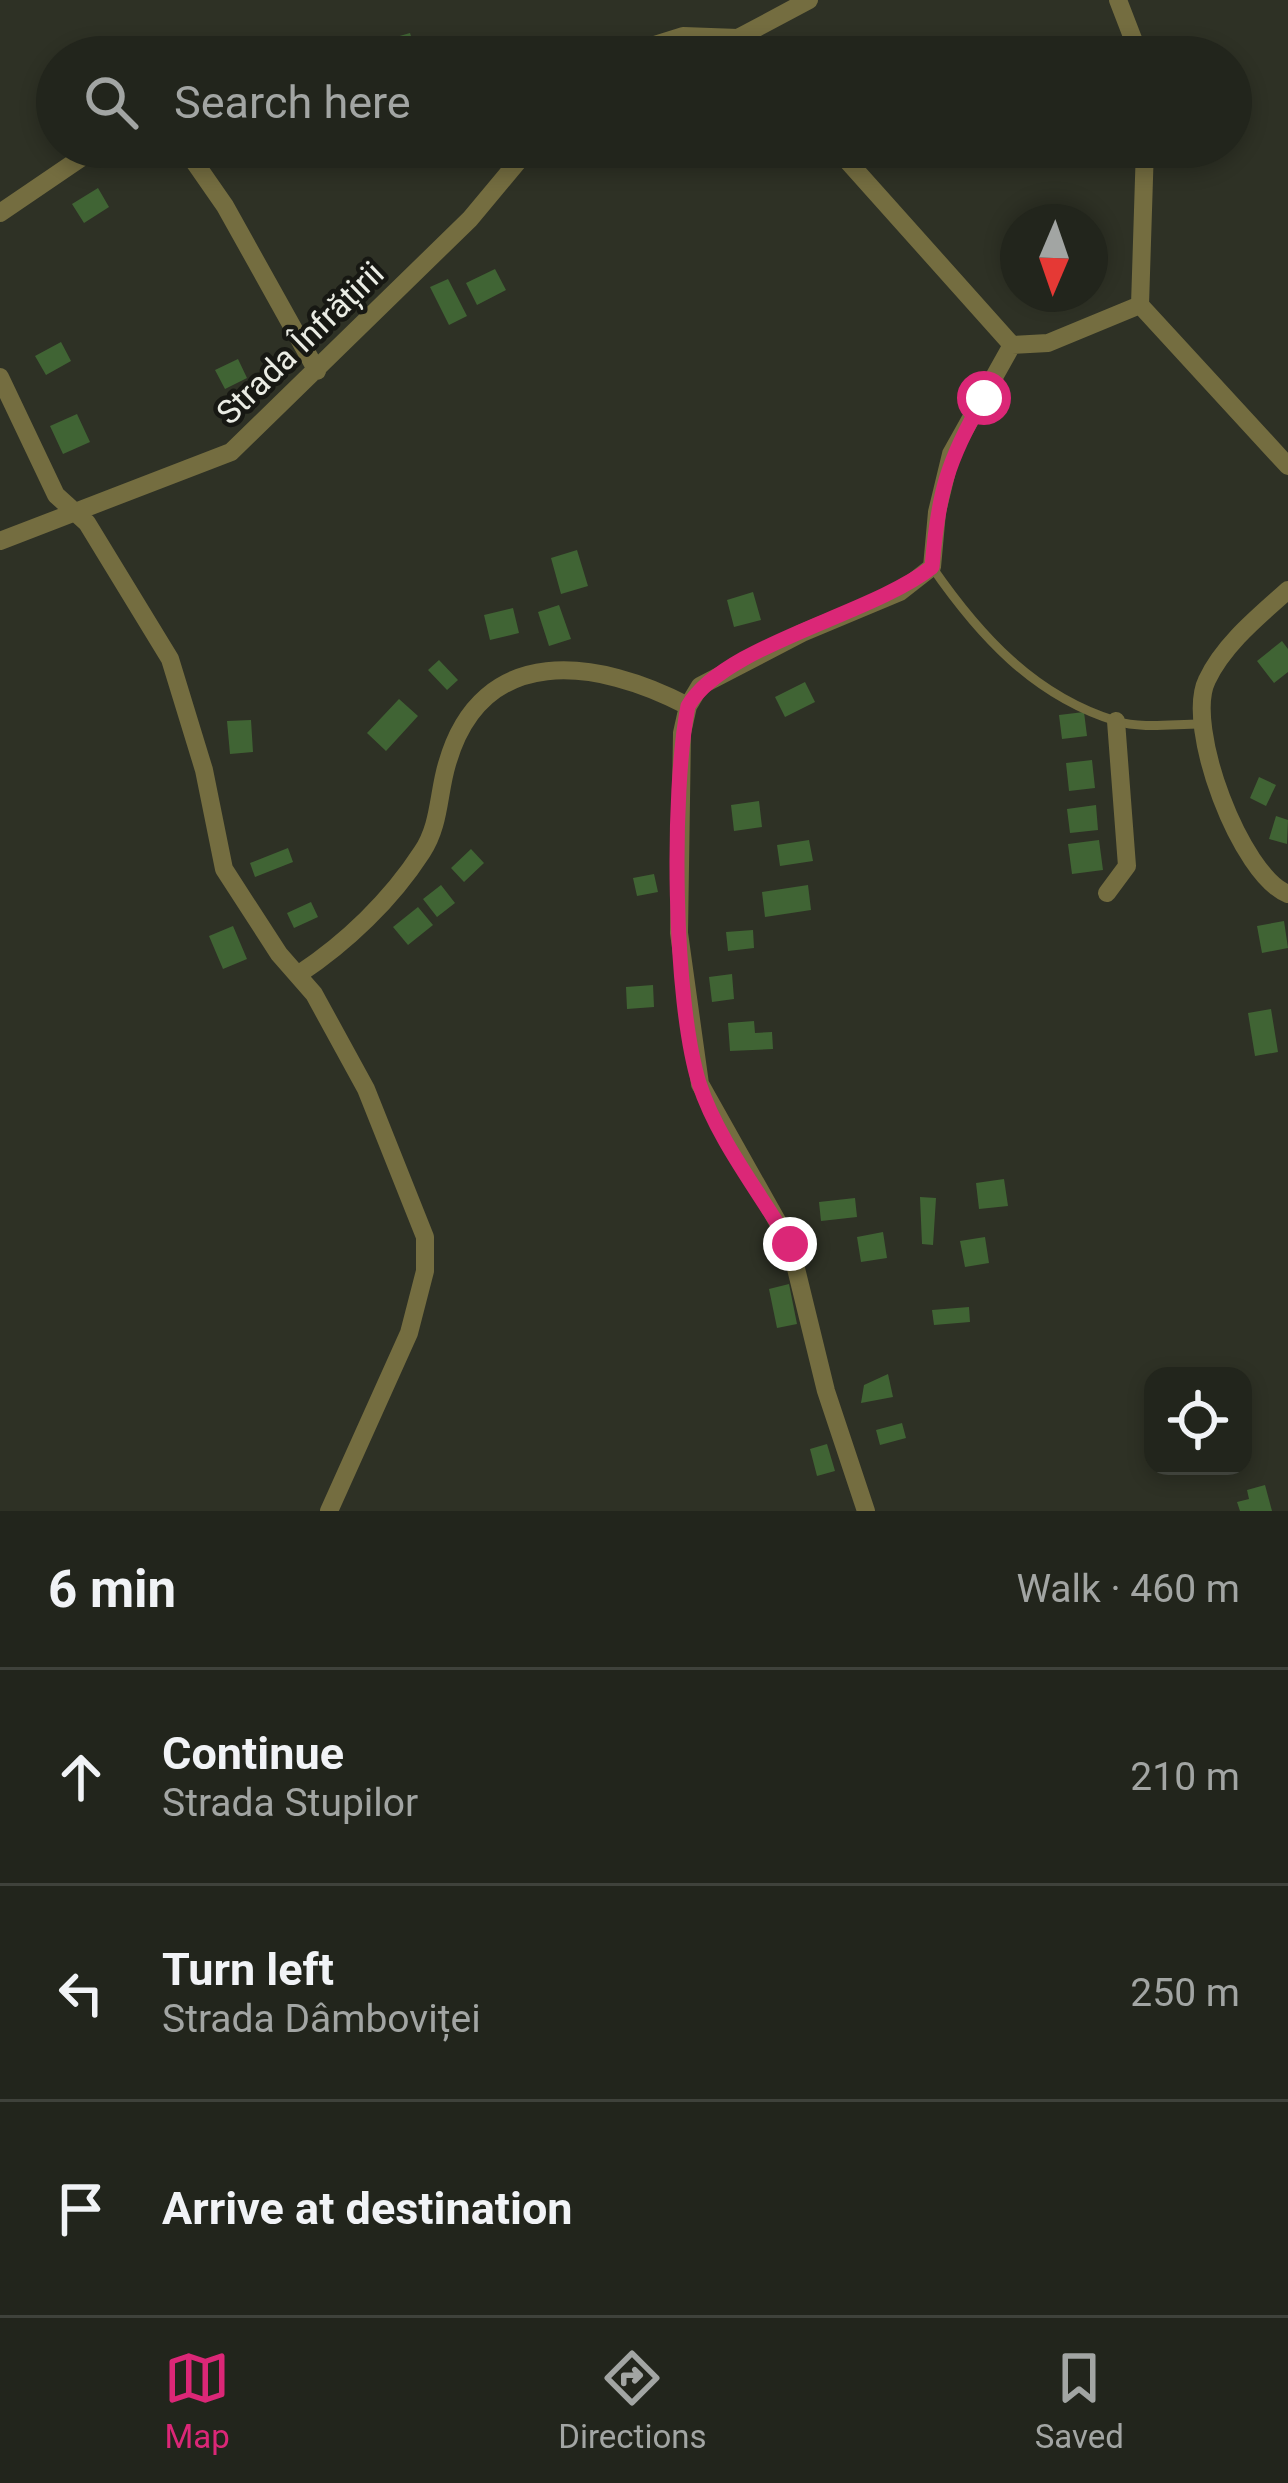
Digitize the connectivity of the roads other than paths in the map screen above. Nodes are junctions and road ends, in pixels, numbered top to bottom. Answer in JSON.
{"nodes":[{"id":1,"x":809,"y":0,"type":"edge"},
{"id":2,"x":1118,"y":0,"type":"edge"},
{"id":3,"x":742,"y":36,"type":"edge"},
{"id":4,"x":1132,"y":36,"type":"edge"},
{"id":5,"x":67,"y":168,"type":"edge"},
{"id":6,"x":199,"y":168,"type":"edge"},
{"id":7,"x":512,"y":168,"type":"edge"},
{"id":8,"x":854,"y":168,"type":"edge"},
{"id":9,"x":1144,"y":168,"type":"edge"},
{"id":10,"x":0,"y":214,"type":"edge"},
{"id":11,"x":1140,"y":305,"type":"junction"},
{"id":12,"x":1012,"y":345,"type":"junction"},
{"id":13,"x":317,"y":370,"type":"junction"},
{"id":14,"x":0,"y":377,"type":"edge"},
{"id":15,"x":1288,"y":466,"type":"edge"},
{"id":16,"x":73,"y":509,"type":"junction"},
{"id":17,"x":0,"y":541,"type":"edge"},
{"id":18,"x":932,"y":567,"type":"junction"},
{"id":19,"x":1288,"y":590,"type":"edge"},
{"id":20,"x":688,"y":706,"type":"junction"},
{"id":21,"x":1116,"y":721,"type":"junction"},
{"id":22,"x":1200,"y":724,"type":"junction"},
{"id":23,"x":1107,"y":893,"type":"dead end"},
{"id":24,"x":1288,"y":894,"type":"edge"},
{"id":25,"x":298,"y":974,"type":"junction"},
{"id":26,"x":329,"y":1511,"type":"edge"},
{"id":27,"x":866,"y":1511,"type":"edge"}],
"edges":[{"from":1,"to":3,"type":"street"},
{"from":2,"to":4,"type":"street"},
{"from":5,"to":10,"type":"street"},
{"from":6,"to":13,"type":"street"},
{"from":7,"to":13,"type":"street","name":"Strada Înfrățirii"},
{"from":8,"to":12,"type":"street"},
{"from":9,"to":11,"type":"street"},
{"from":11,"to":12,"type":"street"},
{"from":11,"to":15,"type":"street"},
{"from":12,"to":18,"type":"street"},
{"from":13,"to":16,"type":"street","name":"Strada Înfrățirii"},
{"from":14,"to":16,"type":"street"},
{"from":16,"to":17,"type":"street","name":"Strada Înfrățirii"},
{"from":16,"to":25,"type":"street"},
{"from":18,"to":20,"type":"street"},
{"from":18,"to":21,"type":"lane"},
{"from":19,"to":22,"type":"street"},
{"from":20,"to":25,"type":"street"},
{"from":20,"to":27,"type":"street"},
{"from":21,"to":22,"type":"lane"},
{"from":21,"to":23,"type":"street"},
{"from":22,"to":24,"type":"street"},
{"from":25,"to":26,"type":"street"}]}
